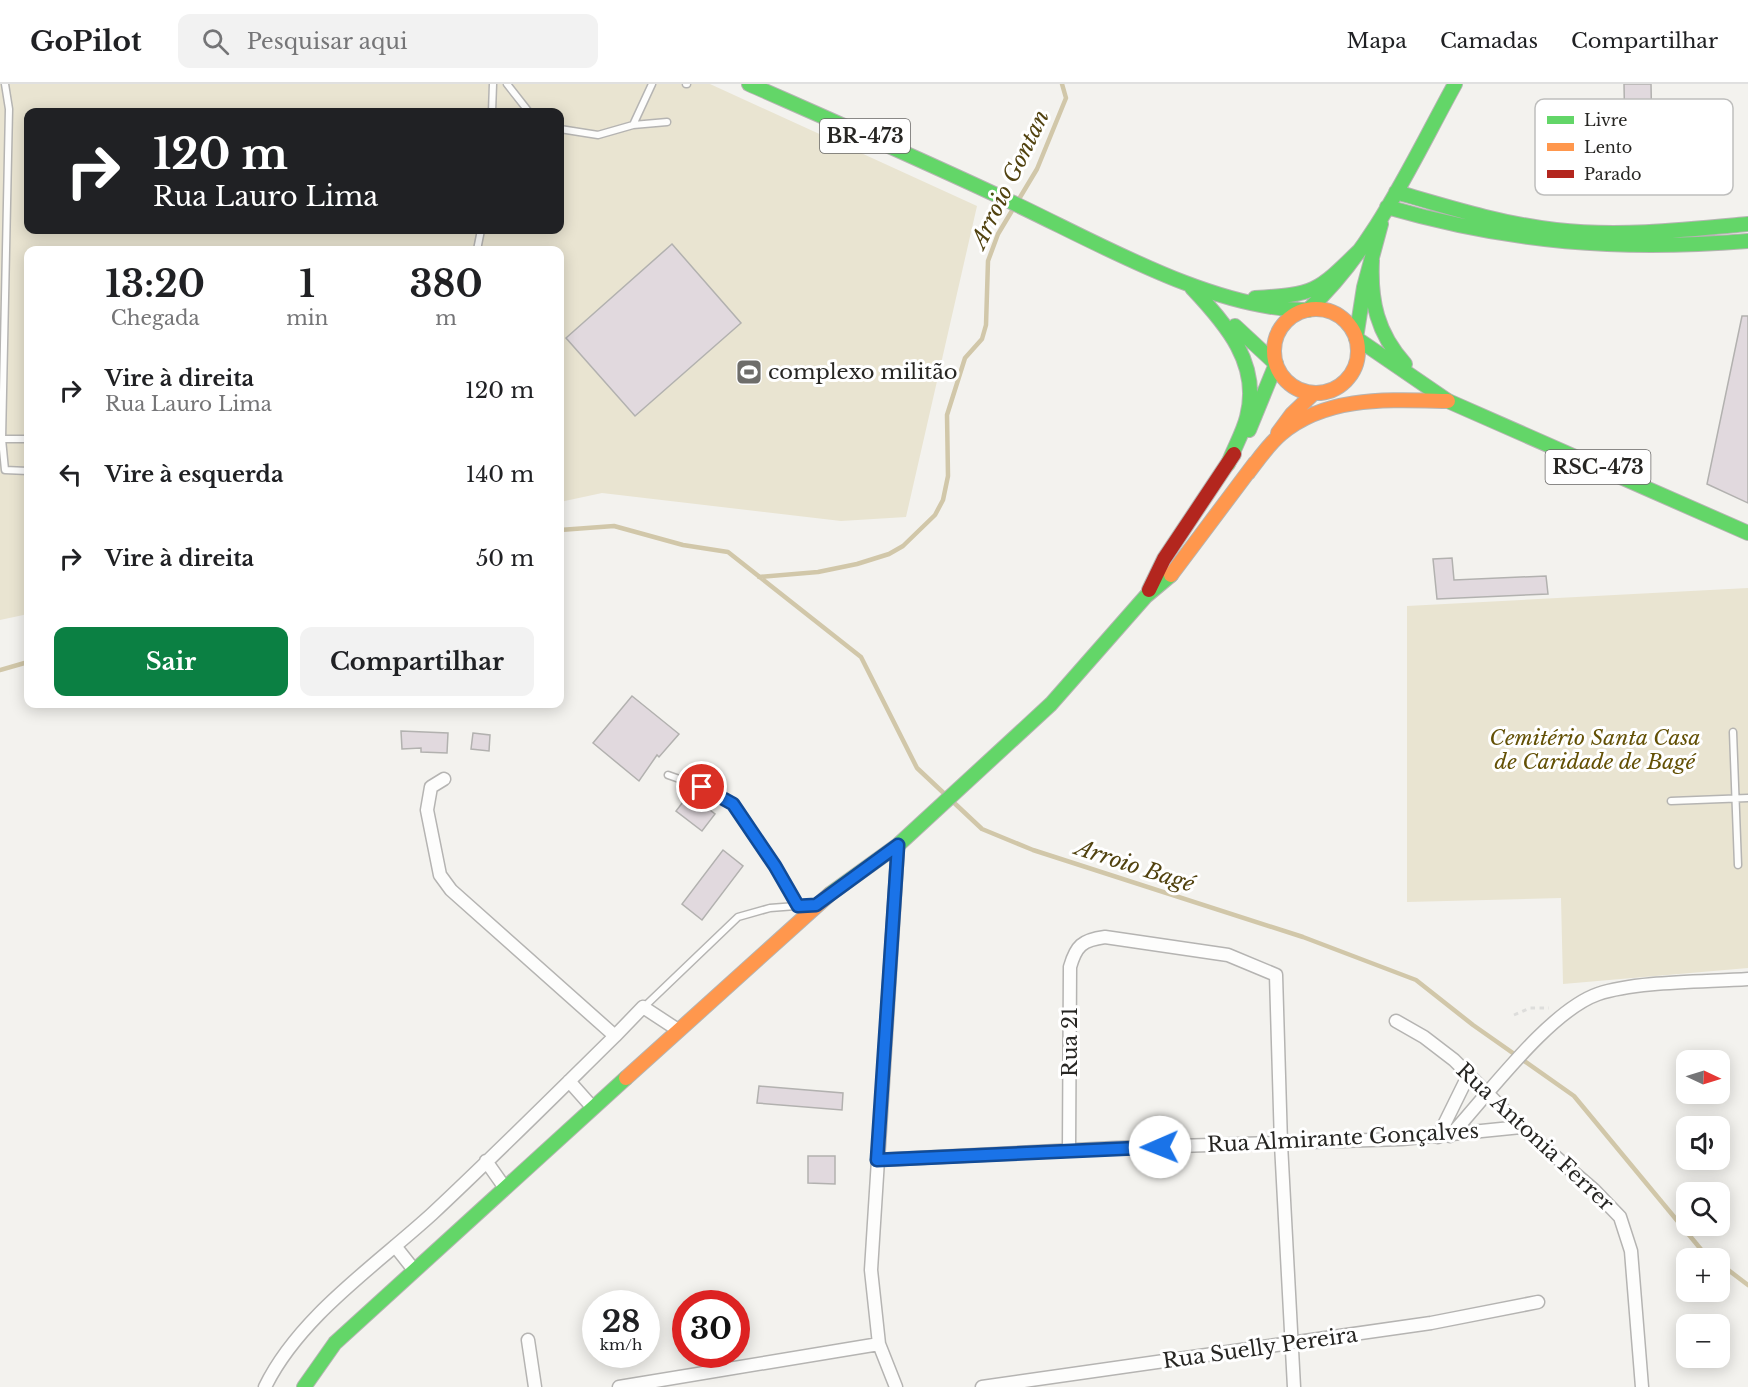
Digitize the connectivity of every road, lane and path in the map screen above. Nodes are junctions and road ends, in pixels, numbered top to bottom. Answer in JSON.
{"nodes":[{"id":1,"x":5,"y":84,"type":"edge"},
{"id":2,"x":493,"y":84,"type":"edge"},
{"id":3,"x":507,"y":84,"type":"edge"},
{"id":4,"x":652,"y":84,"type":"edge"},
{"id":5,"x":749,"y":84,"type":"edge"},
{"id":6,"x":1455,"y":84,"type":"edge"},
{"id":7,"x":492,"y":108,"type":"edge"},
{"id":8,"x":527,"y":108,"type":"edge"},
{"id":9,"x":667,"y":122,"type":"dead end"},
{"id":10,"x":633,"y":125,"type":"junction"},
{"id":11,"x":564,"y":130,"type":"edge"},
{"id":12,"x":1396,"y":192,"type":"junction"},
{"id":13,"x":4,"y":199,"type":"edge"},
{"id":14,"x":1385,"y":211,"type":"junction"},
{"id":15,"x":1748,"y":224,"type":"edge"},
{"id":16,"x":1642,"y":241,"type":"junction"},
{"id":17,"x":1748,"y":241,"type":"edge"},
{"id":18,"x":1359,"y":250,"type":"junction"},
{"id":19,"x":1372,"y":260,"type":"junction"},
{"id":20,"x":1191,"y":286,"type":"junction"},
{"id":21,"x":1308,"y":310,"type":"junction"},
{"id":22,"x":1356,"y":338,"type":"junction"},
{"id":23,"x":1276,"y":364,"type":"junction"},
{"id":24,"x":1319,"y":393,"type":"junction"},
{"id":25,"x":1448,"y":401,"type":"junction"},
{"id":26,"x":1,"y":439,"type":"edge"},
{"id":27,"x":24,"y":439,"type":"edge"},
{"id":28,"x":1228,"y":464,"type":"junction"},
{"id":29,"x":2,"y":470,"type":"edge"},
{"id":30,"x":24,"y":471,"type":"edge"},
{"id":31,"x":1248,"y":473,"type":"junction"},
{"id":32,"x":1748,"y":533,"type":"edge"},
{"id":33,"x":1146,"y":596,"type":"junction"},
{"id":34,"x":1733,"y":732,"type":"dead end"},
{"id":35,"x":668,"y":775,"type":"dead end"},
{"id":36,"x":444,"y":779,"type":"dead end"},
{"id":37,"x":1735,"y":798,"type":"junction"},
{"id":38,"x":1748,"y":798,"type":"edge"},
{"id":39,"x":1671,"y":801,"type":"dead end"},
{"id":40,"x":898,"y":845,"type":"junction"},
{"id":41,"x":1738,"y":865,"type":"dead end"},
{"id":42,"x":816,"y":905,"type":"junction"},
{"id":43,"x":798,"y":906,"type":"junction"},
{"id":44,"x":1748,"y":979,"type":"edge"},
{"id":45,"x":643,"y":1007,"type":"junction"},
{"id":46,"x":1565,"y":1011,"type":"junction"},
{"id":47,"x":1514,"y":1016,"type":"dead end"},
{"id":48,"x":1396,"y":1021,"type":"dead end"},
{"id":49,"x":678,"y":1030,"type":"junction"},
{"id":50,"x":615,"y":1036,"type":"junction"},
{"id":51,"x":1469,"y":1074,"type":"junction"},
{"id":52,"x":569,"y":1081,"type":"junction"},
{"id":53,"x":1488,"y":1094,"type":"junction"},
{"id":54,"x":593,"y":1108,"type":"junction"},
{"id":55,"x":1521,"y":1127,"type":"junction"},
{"id":56,"x":1444,"y":1136,"type":"junction"},
{"id":57,"x":1281,"y":1144,"type":"junction"},
{"id":58,"x":1070,"y":1150,"type":"junction"},
{"id":59,"x":877,"y":1160,"type":"junction"},
{"id":60,"x":486,"y":1161,"type":"junction"},
{"id":61,"x":505,"y":1188,"type":"junction"},
{"id":62,"x":395,"y":1246,"type":"junction"},
{"id":63,"x":414,"y":1270,"type":"junction"},
{"id":64,"x":1538,"y":1302,"type":"dead end"},
{"id":65,"x":528,"y":1340,"type":"dead end"},
{"id":66,"x":879,"y":1344,"type":"junction"},
{"id":67,"x":1290,"y":1344,"type":"junction"},
{"id":68,"x":265,"y":1387,"type":"edge"},
{"id":69,"x":304,"y":1387,"type":"edge"},
{"id":70,"x":535,"y":1387,"type":"edge"},
{"id":71,"x":619,"y":1387,"type":"edge"},
{"id":72,"x":896,"y":1387,"type":"edge"},
{"id":73,"x":982,"y":1387,"type":"edge"},
{"id":74,"x":1294,"y":1387,"type":"edge"},
{"id":75,"x":1642,"y":1387,"type":"edge"}],
"edges":[{"from":1,"to":13,"type":"lane"},
{"from":2,"to":7,"type":"lane"},
{"from":3,"to":8,"type":"lane"},
{"from":4,"to":10,"type":"lane"},
{"from":5,"to":20,"type":"main road","number":"BR-473"},
{"from":6,"to":12,"type":"main road"},
{"from":9,"to":10,"type":"lane"},
{"from":10,"to":11,"type":"lane"},
{"from":12,"to":14,"type":"main road"},
{"from":12,"to":16,"type":"main road"},
{"from":13,"to":26,"type":"lane"},
{"from":14,"to":16,"type":"main road"},
{"from":14,"to":18,"type":"main road"},
{"from":14,"to":19,"type":"main road"},
{"from":15,"to":16,"type":"main road"},
{"from":16,"to":17,"type":"main road"},
{"from":18,"to":20,"type":"main road"},
{"from":18,"to":21,"type":"main road"},
{"from":19,"to":22,"type":"main road"},
{"from":19,"to":25,"type":"main road"},
{"from":20,"to":21,"type":"main road"},
{"from":20,"to":23,"type":"main road"},
{"from":20,"to":28,"type":"main road"},
{"from":21,"to":22,"type":"main road"},
{"from":21,"to":23,"type":"main road"},
{"from":22,"to":24,"type":"main road"},
{"from":22,"to":25,"type":"main road","number":"RSC-473"},
{"from":23,"to":24,"type":"main road"},
{"from":23,"to":28,"type":"main road"},
{"from":24,"to":25,"type":"main road","number":"RSC-473"},
{"from":24,"to":31,"type":"main road"},
{"from":25,"to":31,"type":"main road"},
{"from":25,"to":32,"type":"main road","number":"RSC-473"},
{"from":26,"to":27,"type":"lane"},
{"from":26,"to":29,"type":"lane"},
{"from":28,"to":33,"type":"main road"},
{"from":29,"to":30,"type":"lane"},
{"from":31,"to":33,"type":"main road"},
{"from":33,"to":40,"type":"main road"},
{"from":34,"to":37,"type":"lane"},
{"from":35,"to":43,"type":"lane"},
{"from":36,"to":50,"type":"street"},
{"from":37,"to":38,"type":"lane"},
{"from":37,"to":39,"type":"lane"},
{"from":37,"to":41,"type":"lane"},
{"from":40,"to":42,"type":"main road"},
{"from":40,"to":59,"type":"street"},
{"from":42,"to":43,"type":"lane"},
{"from":42,"to":49,"type":"main road"},
{"from":43,"to":45,"type":"lane"},
{"from":44,"to":46,"type":"street"},
{"from":45,"to":49,"type":"street"},
{"from":45,"to":50,"type":"street"},
{"from":46,"to":47,"type":"path"},
{"from":46,"to":53,"type":"street"},
{"from":48,"to":51,"type":"street","name":"Rua Antonia Ferrer"},
{"from":49,"to":54,"type":"main road"},
{"from":50,"to":52,"type":"street"},
{"from":51,"to":53,"type":"street","name":"Rua Antonia Ferrer"},
{"from":51,"to":56,"type":"street"},
{"from":52,"to":54,"type":"street"},
{"from":52,"to":60,"type":"street"},
{"from":53,"to":55,"type":"street","name":"Rua Antonia Ferrer"},
{"from":53,"to":56,"type":"street"},
{"from":54,"to":61,"type":"main road"},
{"from":55,"to":56,"type":"street","name":"Rua Almirante Gonçalves"},
{"from":55,"to":75,"type":"street","name":"Rua Antonia Ferrer"},
{"from":56,"to":57,"type":"street","name":"Rua Almirante Gonçalves"},
{"from":57,"to":58,"type":"street","name":"Rua Almirante Gonçalves"},
{"from":57,"to":58,"type":"street","name":"Rua 21"},
{"from":57,"to":67,"type":"street"},
{"from":58,"to":59,"type":"street","name":"Rua Almirante Gonçalves"},
{"from":59,"to":66,"type":"street"},
{"from":60,"to":61,"type":"street"},
{"from":60,"to":62,"type":"street"},
{"from":61,"to":63,"type":"main road"},
{"from":62,"to":63,"type":"street"},
{"from":62,"to":68,"type":"street"},
{"from":63,"to":69,"type":"main road"},
{"from":64,"to":67,"type":"street","name":"Rua Suelly Pereira"},
{"from":65,"to":70,"type":"street"},
{"from":66,"to":71,"type":"street"},
{"from":66,"to":72,"type":"street"},
{"from":67,"to":73,"type":"street","name":"Rua Suelly Pereira"},
{"from":67,"to":74,"type":"street"}]}
